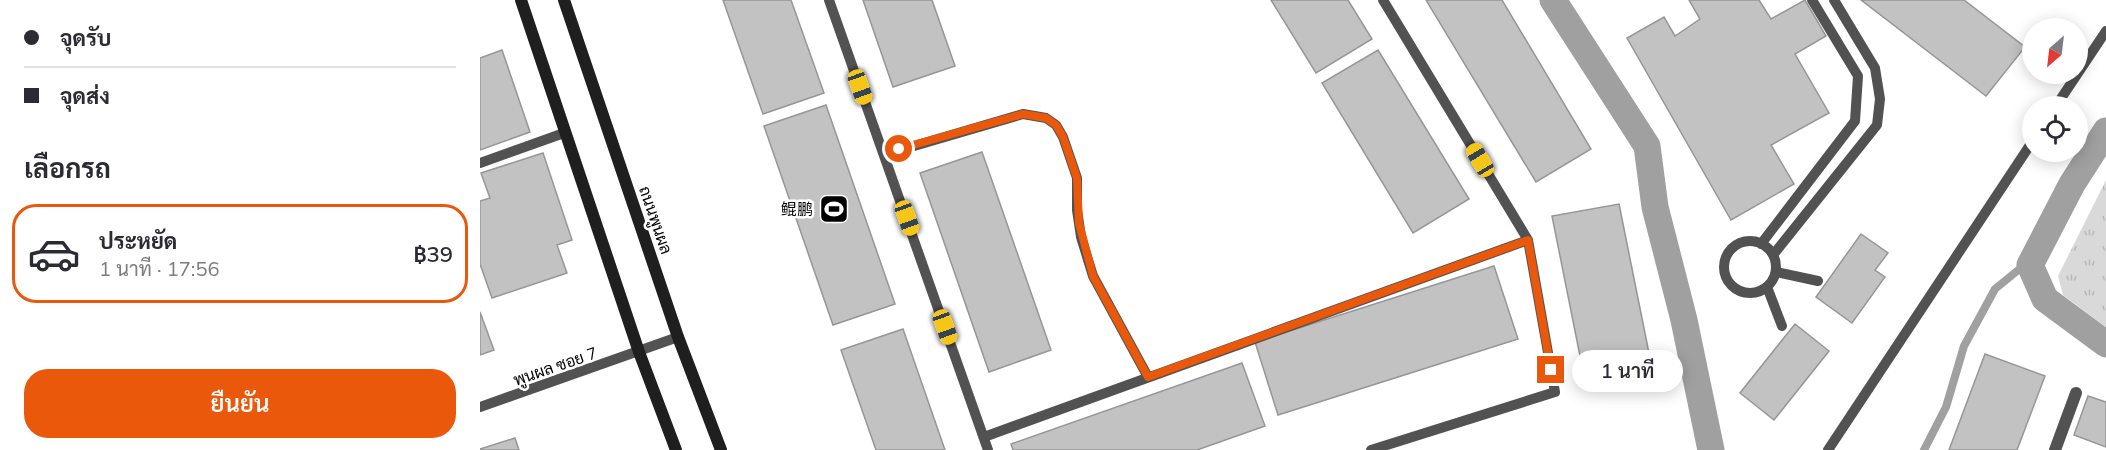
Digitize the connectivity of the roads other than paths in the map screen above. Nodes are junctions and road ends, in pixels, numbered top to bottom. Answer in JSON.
{"nodes":[{"id":1,"x":521,"y":0,"type":"edge"},
{"id":2,"x":564,"y":0,"type":"edge"},
{"id":3,"x":829,"y":0,"type":"edge"},
{"id":4,"x":1383,"y":0,"type":"edge"},
{"id":5,"x":1812,"y":0,"type":"edge"},
{"id":6,"x":1834,"y":0,"type":"edge"},
{"id":7,"x":2106,"y":31,"type":"edge"},
{"id":8,"x":2063,"y":96,"type":"edge"},
{"id":9,"x":564,"y":133,"type":"junction"},
{"id":10,"x":883,"y":152,"type":"junction"},
{"id":11,"x":2022,"y":157,"type":"edge"},
{"id":12,"x":480,"y":163,"type":"edge"},
{"id":13,"x":1528,"y":240,"type":"junction"},
{"id":14,"x":1761,"y":243,"type":"junction"},
{"id":15,"x":1773,"y":255,"type":"junction"},
{"id":16,"x":1776,"y":272,"type":"junction"},
{"id":17,"x":1818,"y":281,"type":"dead end"},
{"id":18,"x":1767,"y":287,"type":"junction"},
{"id":19,"x":1782,"y":326,"type":"dead end"},
{"id":20,"x":678,"y":337,"type":"junction"},
{"id":21,"x":639,"y":352,"type":"junction"},
{"id":22,"x":1148,"y":377,"type":"junction"},
{"id":23,"x":2076,"y":393,"type":"dead end"},
{"id":24,"x":480,"y":407,"type":"edge"},
{"id":25,"x":984,"y":437,"type":"junction"},
{"id":26,"x":676,"y":450,"type":"edge"},
{"id":27,"x":721,"y":450,"type":"edge"},
{"id":28,"x":988,"y":450,"type":"edge"},
{"id":29,"x":1371,"y":450,"type":"edge"},
{"id":30,"x":1828,"y":450,"type":"edge"},
{"id":31,"x":2055,"y":450,"type":"edge"}],
"edges":[{"from":1,"to":9,"type":"main road"},
{"from":2,"to":20,"type":"main road","name":"ถนนพูนผล"},
{"from":3,"to":10,"type":"lane"},
{"from":4,"to":13,"type":"lane"},
{"from":5,"to":14,"type":"lane"},
{"from":6,"to":15,"type":"lane"},
{"from":7,"to":8,"type":"lane"},
{"from":9,"to":12,"type":"lane"},
{"from":9,"to":21,"type":"main road"},
{"from":10,"to":22,"type":"lane"},
{"from":10,"to":25,"type":"lane"},
{"from":11,"to":30,"type":"lane"},
{"from":13,"to":22,"type":"lane"},
{"from":13,"to":29,"type":"lane"},
{"from":14,"to":15,"type":"lane"},
{"from":14,"to":18,"type":"lane"},
{"from":15,"to":16,"type":"lane"},
{"from":16,"to":17,"type":"lane"},
{"from":16,"to":18,"type":"lane"},
{"from":18,"to":19,"type":"lane"},
{"from":20,"to":21,"type":"lane","name":"พูนผล ซอย 7"},
{"from":20,"to":27,"type":"main road","name":"ถนนพูนผล"},
{"from":21,"to":24,"type":"lane","name":"พูนผล ซอย 7"},
{"from":21,"to":26,"type":"main road"},
{"from":22,"to":25,"type":"lane"},
{"from":23,"to":31,"type":"street"},
{"from":25,"to":28,"type":"lane"}]}
